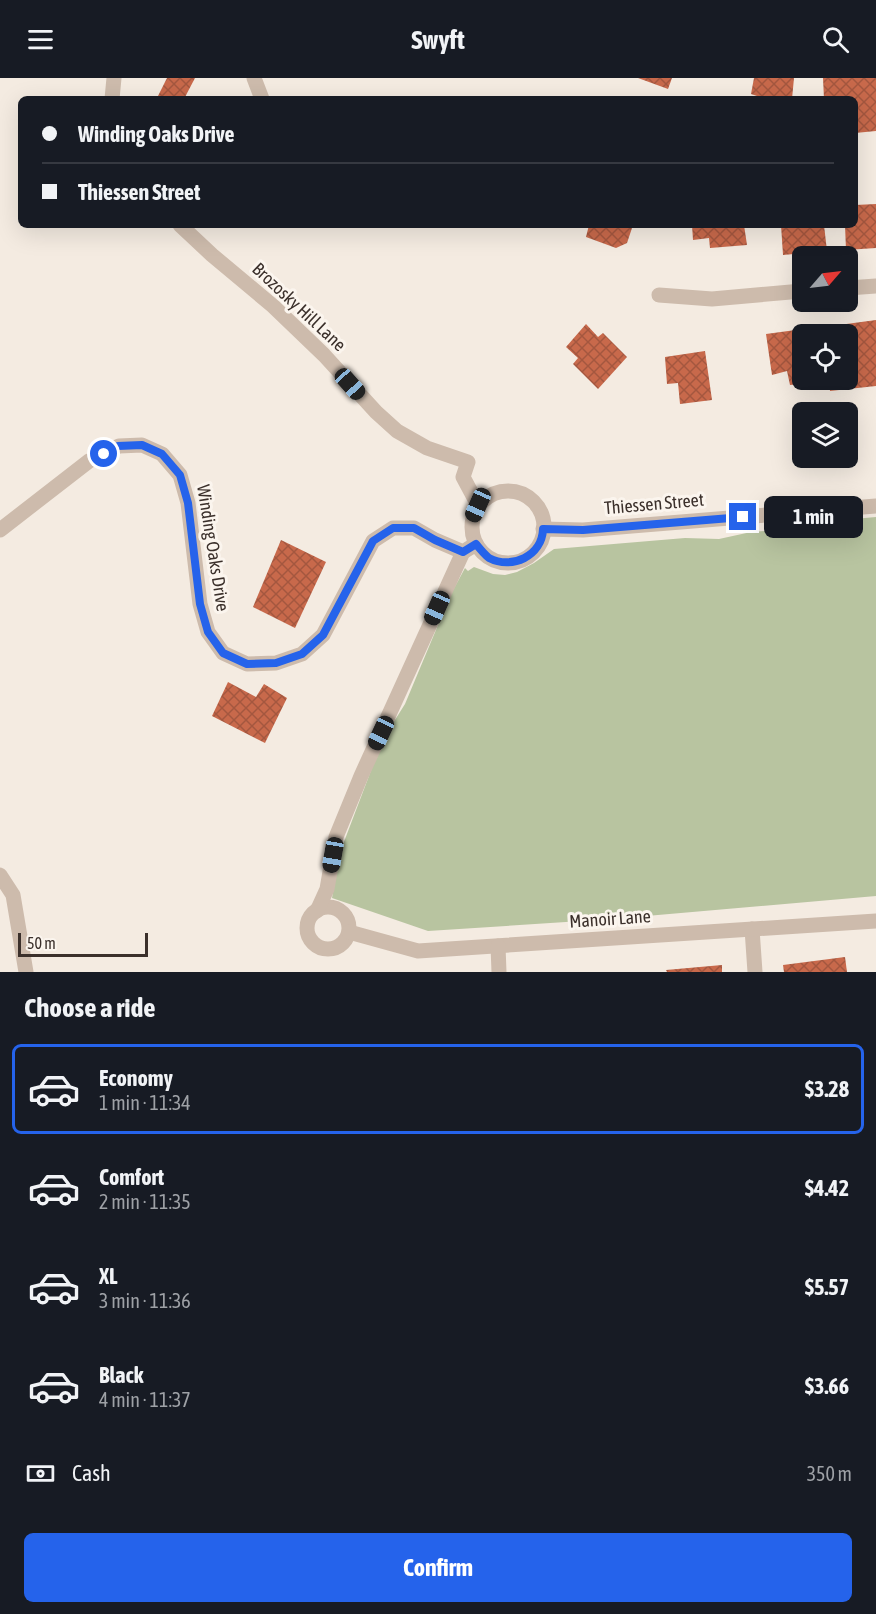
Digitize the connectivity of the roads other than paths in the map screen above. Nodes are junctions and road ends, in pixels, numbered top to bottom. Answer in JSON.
{"nodes":[{"id":1,"x":114,"y":78,"type":"edge"},
{"id":2,"x":255,"y":78,"type":"edge"},
{"id":3,"x":112,"y":96,"type":"edge"},
{"id":4,"x":261,"y":96,"type":"edge"},
{"id":5,"x":183,"y":228,"type":"edge"},
{"id":6,"x":876,"y":285,"type":"edge"},
{"id":7,"x":858,"y":287,"type":"edge"},
{"id":8,"x":792,"y":292,"type":"edge"},
{"id":9,"x":659,"y":295,"type":"dead end"},
{"id":10,"x":478,"y":505,"type":"junction"},
{"id":11,"x":876,"y":506,"type":"edge"},
{"id":12,"x":543,"y":529,"type":"junction"},
{"id":13,"x":0,"y":530,"type":"edge"},
{"id":14,"x":469,"y":548,"type":"junction"},
{"id":15,"x":0,"y":875,"type":"edge"},
{"id":16,"x":317,"y":911,"type":"junction"},
{"id":17,"x":876,"y":921,"type":"edge"},
{"id":18,"x":752,"y":929,"type":"junction"},
{"id":19,"x":349,"y":932,"type":"junction"},
{"id":20,"x":498,"y":946,"type":"junction"},
{"id":21,"x":26,"y":972,"type":"edge"},
{"id":22,"x":499,"y":972,"type":"edge"},
{"id":23,"x":755,"y":972,"type":"edge"}],
"edges":[{"from":1,"to":3,"type":"street"},
{"from":2,"to":4,"type":"street"},
{"from":5,"to":10,"type":"street","name":"Brozosky Hill Lane"},
{"from":6,"to":7,"type":"street"},
{"from":8,"to":9,"type":"street"},
{"from":10,"to":12,"type":"street"},
{"from":10,"to":14,"type":"street"},
{"from":11,"to":12,"type":"street","name":"Thiessen Street"},
{"from":12,"to":14,"type":"street"},
{"from":13,"to":14,"type":"street","name":"Winding Oaks Drive"},
{"from":14,"to":16,"type":"street"},
{"from":15,"to":21,"type":"street"},
{"from":16,"to":19,"type":"street"},
{"from":16,"to":19,"type":"street"},
{"from":17,"to":18,"type":"street","name":"Manoir Lane"},
{"from":18,"to":20,"type":"street","name":"Manoir Lane"},
{"from":18,"to":23,"type":"street"},
{"from":19,"to":20,"type":"street","name":"Manoir Lane"},
{"from":20,"to":22,"type":"street"}]}
